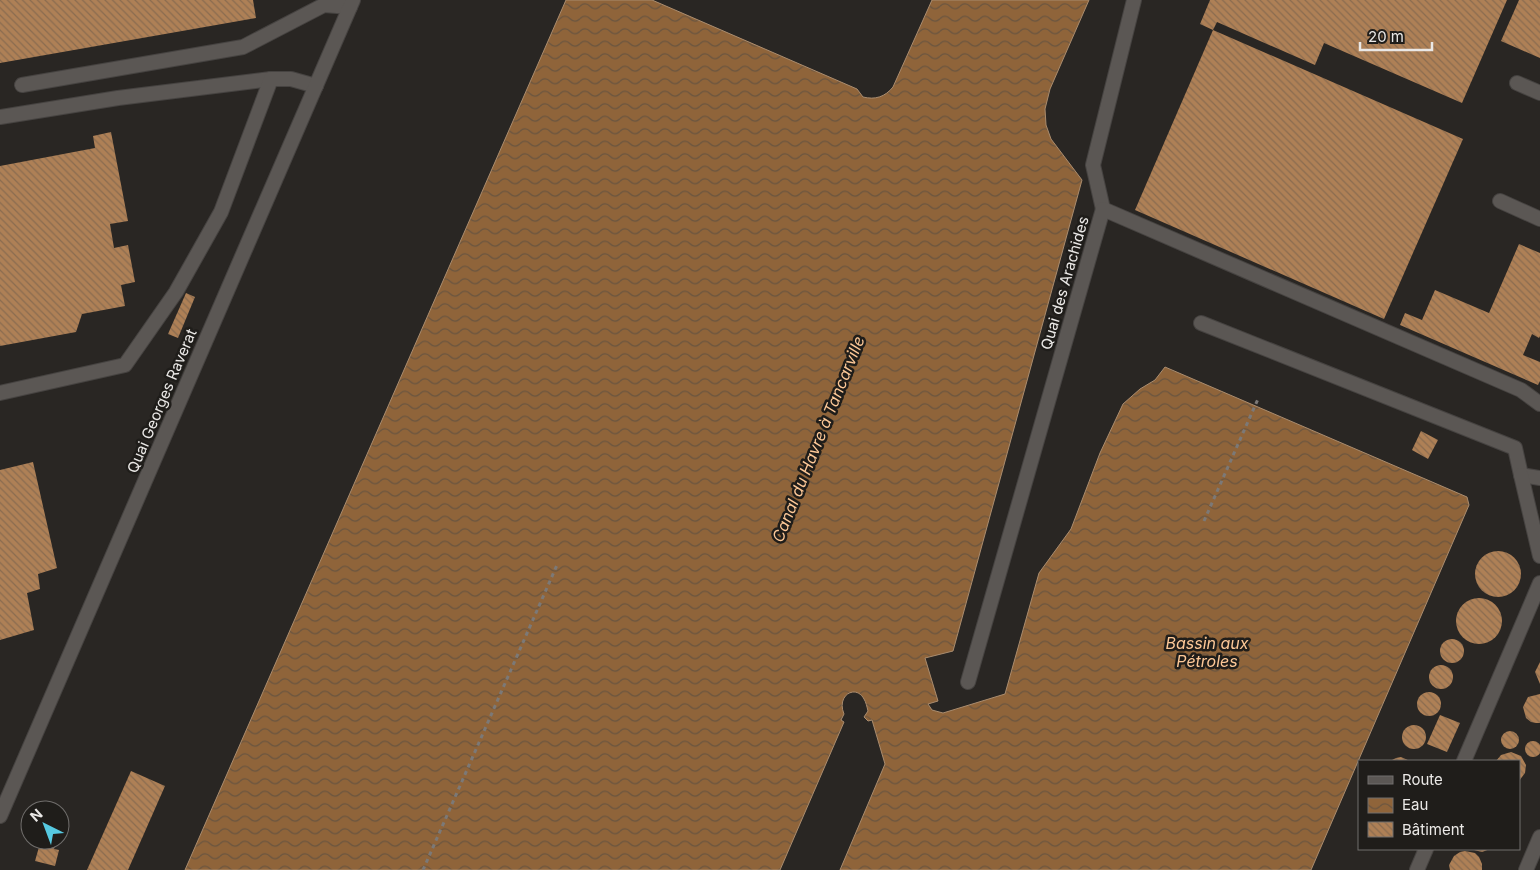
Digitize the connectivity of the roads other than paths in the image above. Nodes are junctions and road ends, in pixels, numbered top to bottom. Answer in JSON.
{"nodes":[{"id":1,"x":1134,"y":0,"type":"edge"},
{"id":2,"x":352,"y":4,"type":"edge"},
{"id":3,"x":271,"y":79,"type":"junction"},
{"id":4,"x":1517,"y":83,"type":"dead end"},
{"id":5,"x":22,"y":85,"type":"dead end"},
{"id":6,"x":316,"y":86,"type":"junction"},
{"id":7,"x":1540,"y":93,"type":"edge"},
{"id":8,"x":0,"y":117,"type":"edge"},
{"id":9,"x":1500,"y":201,"type":"dead end"},
{"id":10,"x":1103,"y":209,"type":"junction"},
{"id":11,"x":1540,"y":219,"type":"edge"},
{"id":12,"x":1201,"y":323,"type":"dead end"},
{"id":13,"x":0,"y":393,"type":"edge"},
{"id":14,"x":1540,"y":404,"type":"edge"},
{"id":15,"x":1521,"y":474,"type":"junction"},
{"id":16,"x":1540,"y":478,"type":"edge"},
{"id":17,"x":1540,"y":556,"type":"edge"},
{"id":18,"x":1540,"y":583,"type":"edge"},
{"id":19,"x":968,"y":682,"type":"dead end"},
{"id":20,"x":1464,"y":760,"type":"edge"},
{"id":21,"x":0,"y":816,"type":"edge"},
{"id":22,"x":1540,"y":837,"type":"edge"},
{"id":23,"x":1426,"y":850,"type":"edge"},
{"id":24,"x":1417,"y":870,"type":"edge"},
{"id":25,"x":1526,"y":870,"type":"edge"}],
"edges":[{"from":1,"to":10,"type":"street"},
{"from":2,"to":5,"type":"street"},
{"from":2,"to":6,"type":"street","name":"Quai Georges Raverat"},
{"from":3,"to":6,"type":"street"},
{"from":3,"to":8,"type":"street"},
{"from":3,"to":13,"type":"street"},
{"from":4,"to":7,"type":"street"},
{"from":6,"to":21,"type":"street","name":"Quai Georges Raverat"},
{"from":9,"to":11,"type":"street"},
{"from":10,"to":14,"type":"street","name":"Quai des Arachides"},
{"from":10,"to":19,"type":"street","name":"Quai des Arachides"},
{"from":12,"to":15,"type":"street"},
{"from":15,"to":16,"type":"street"},
{"from":15,"to":17,"type":"street"},
{"from":18,"to":20,"type":"street"},
{"from":22,"to":25,"type":"street"},
{"from":23,"to":24,"type":"street"}]}
